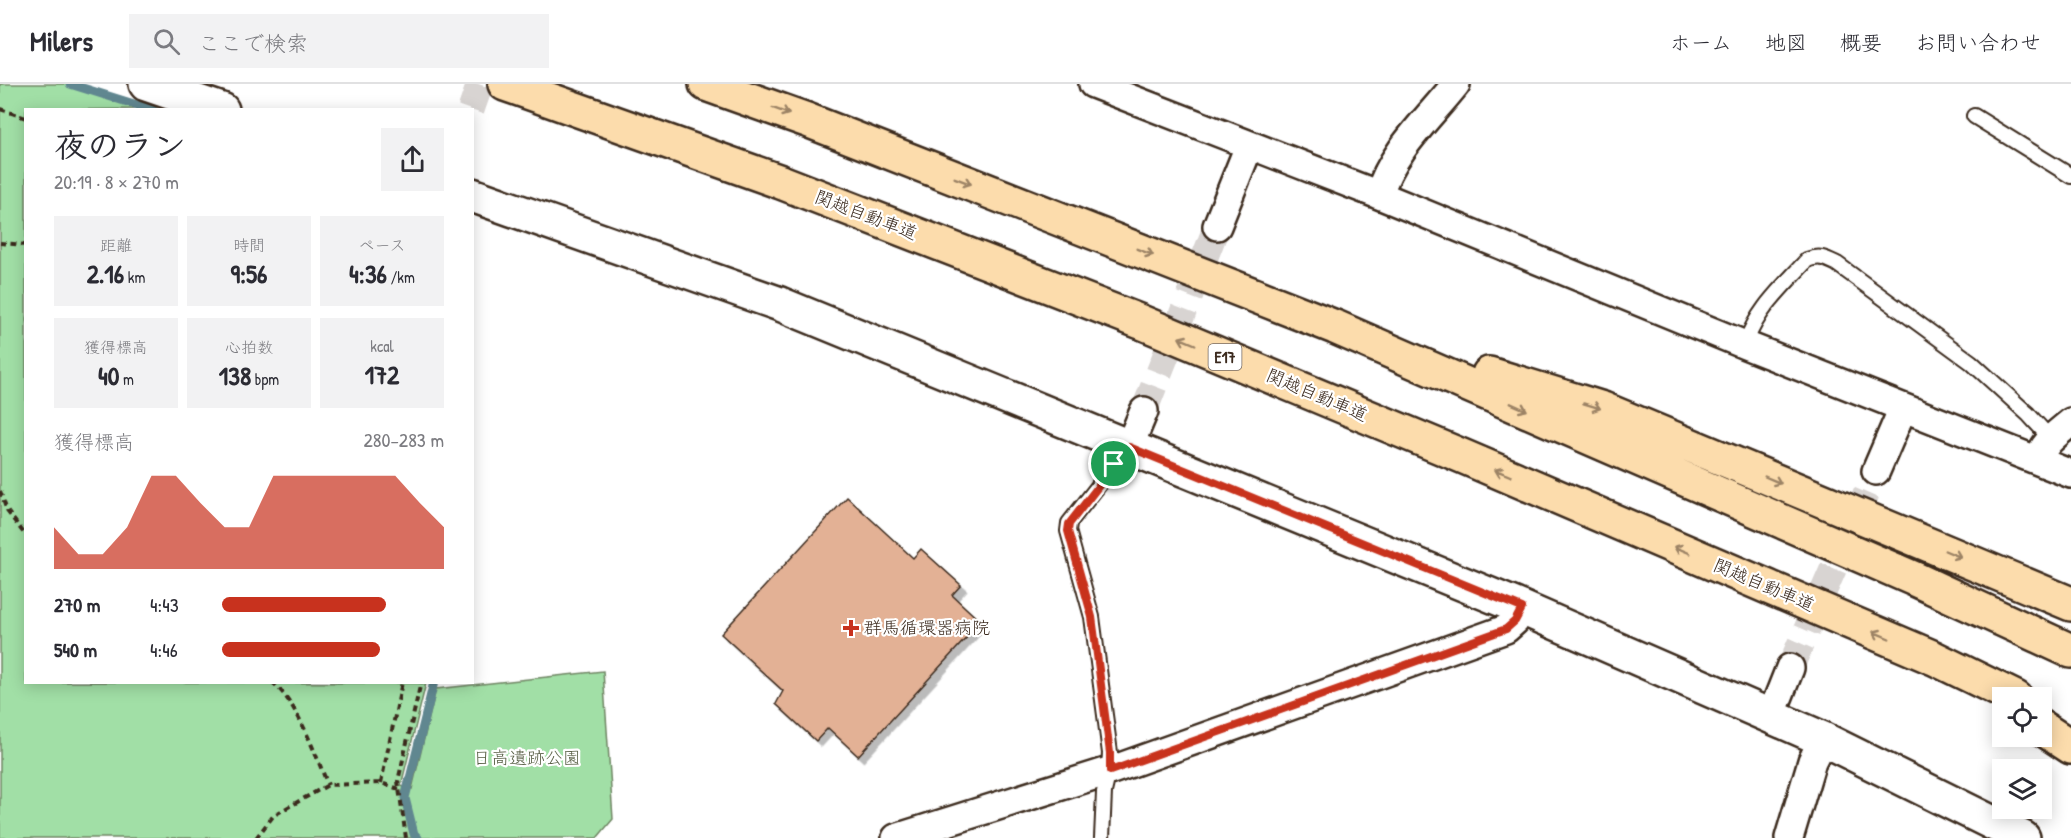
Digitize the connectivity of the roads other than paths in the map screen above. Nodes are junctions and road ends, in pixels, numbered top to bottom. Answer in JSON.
{"nodes":[{"id":1,"x":146,"y":84,"type":"edge"},
{"id":2,"x":505,"y":84,"type":"edge"},
{"id":3,"x":706,"y":84,"type":"edge"},
{"id":4,"x":1093,"y":84,"type":"edge"},
{"id":5,"x":1456,"y":84,"type":"edge"},
{"id":6,"x":216,"y":108,"type":"edge"},
{"id":7,"x":1974,"y":116,"type":"dead end"},
{"id":8,"x":1249,"y":146,"type":"junction"},
{"id":9,"x":2071,"y":176,"type":"edge"},
{"id":10,"x":1379,"y":195,"type":"junction"},
{"id":11,"x":474,"y":196,"type":"edge"},
{"id":12,"x":1217,"y":226,"type":"tunnel mouth"},
{"id":13,"x":1335,"y":327,"type":"junction"},
{"id":14,"x":1745,"y":345,"type":"junction"},
{"id":15,"x":1903,"y":408,"type":"junction"},
{"id":16,"x":1144,"y":411,"type":"tunnel mouth"},
{"id":17,"x":2053,"y":440,"type":"edge"},
{"id":18,"x":1129,"y":447,"type":"junction"},
{"id":19,"x":1876,"y":471,"type":"tunnel mouth"},
{"id":20,"x":2071,"y":474,"type":"edge"},
{"id":21,"x":2071,"y":603,"type":"edge"},
{"id":22,"x":1522,"y":608,"type":"junction"},
{"id":23,"x":2071,"y":651,"type":"edge"},
{"id":24,"x":1934,"y":658,"type":"junction"},
{"id":25,"x":1790,"y":668,"type":"tunnel mouth"},
{"id":26,"x":1993,"y":687,"type":"edge"},
{"id":27,"x":1992,"y":696,"type":"edge"},
{"id":28,"x":2052,"y":715,"type":"edge"},
{"id":29,"x":1771,"y":716,"type":"junction"},
{"id":30,"x":2071,"y":724,"type":"edge"},
{"id":31,"x":2052,"y":735,"type":"edge"},
{"id":32,"x":1822,"y":739,"type":"junction"},
{"id":33,"x":2071,"y":747,"type":"edge"},
{"id":34,"x":1110,"y":771,"type":"junction"},
{"id":35,"x":896,"y":838,"type":"edge"},
{"id":36,"x":1102,"y":838,"type":"edge"},
{"id":37,"x":1789,"y":838,"type":"edge"},
{"id":38,"x":2023,"y":838,"type":"edge"}],
"edges":[{"from":1,"to":6,"type":"street"},
{"from":24,"to":2,"type":"highway","name":"関越自動車道","number":"E17","one_way":true},
{"from":3,"to":13,"type":"highway","one_way":true},
{"from":4,"to":8,"type":"street"},
{"from":5,"to":10,"type":"street"},
{"from":7,"to":9,"type":"lane"},
{"from":8,"to":10,"type":"street"},
{"from":8,"to":12,"type":"street"},
{"from":10,"to":14,"type":"street"},
{"from":11,"to":18,"type":"street"},
{"from":13,"to":21,"type":"highway","one_way":true},
{"from":13,"to":23,"type":"highway","one_way":true},
{"from":14,"to":15,"type":"street"},
{"from":14,"to":17,"type":"lane"},
{"from":15,"to":17,"type":"street"},
{"from":15,"to":19,"type":"street"},
{"from":16,"to":18,"type":"street"},
{"from":17,"to":20,"type":"street"},
{"from":18,"to":22,"type":"street"},
{"from":18,"to":34,"type":"lane"},
{"from":22,"to":29,"type":"street"},
{"from":22,"to":34,"type":"street"},
{"from":24,"to":26,"type":"highway","name":"関越自動車道","number":"E17"},
{"from":24,"to":27,"type":"highway"},
{"from":25,"to":29,"type":"street"},
{"from":28,"to":30,"type":"highway"},
{"from":29,"to":32,"type":"street"},
{"from":31,"to":33,"type":"highway"},
{"from":32,"to":37,"type":"street"},
{"from":32,"to":38,"type":"street"},
{"from":34,"to":35,"type":"street"},
{"from":34,"to":36,"type":"lane"}]}
